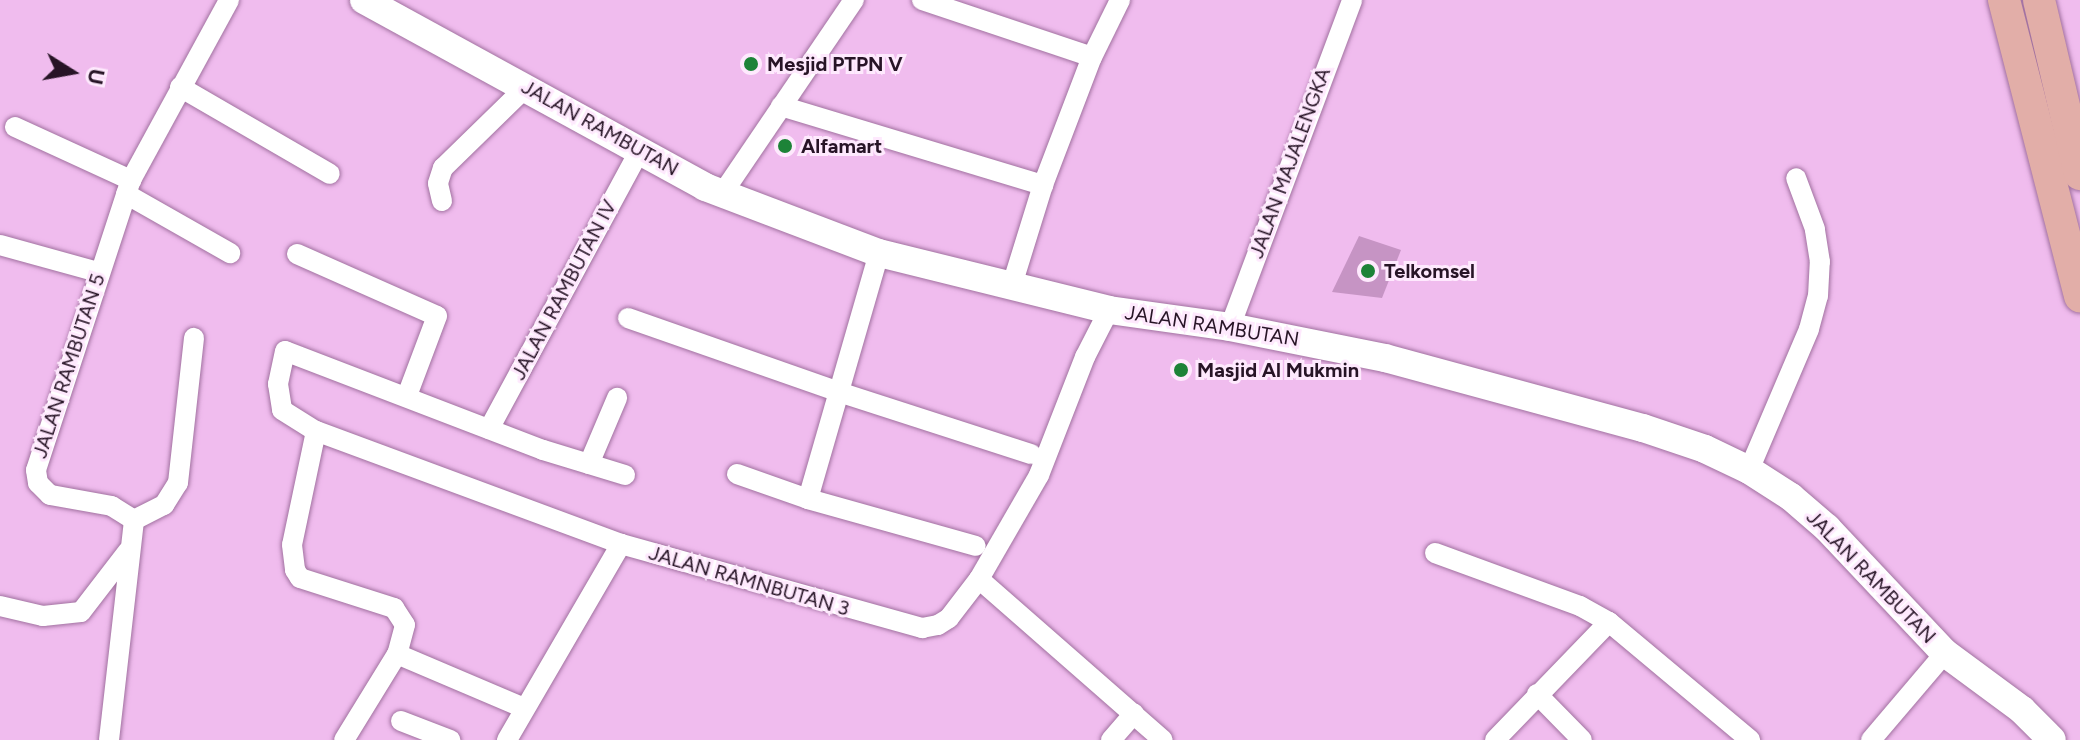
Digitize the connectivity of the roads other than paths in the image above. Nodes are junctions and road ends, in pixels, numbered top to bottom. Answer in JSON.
{"nodes":[{"id":1,"x":229,"y":0,"type":"edge"},
{"id":2,"x":364,"y":0,"type":"edge"},
{"id":3,"x":854,"y":0,"type":"edge"},
{"id":4,"x":922,"y":0,"type":"edge"},
{"id":5,"x":1120,"y":0,"type":"edge"},
{"id":6,"x":1352,"y":0,"type":"edge"},
{"id":7,"x":2004,"y":0,"type":"edge"},
{"id":8,"x":2039,"y":0,"type":"edge"},
{"id":9,"x":1092,"y":57,"type":"junction"},
{"id":10,"x":180,"y":87,"type":"junction"},
{"id":11,"x":526,"y":87,"type":"junction"},
{"id":12,"x":781,"y":106,"type":"junction"},
{"id":13,"x":2051,"y":125,"type":"junction"},
{"id":14,"x":15,"y":127,"type":"dead end"},
{"id":15,"x":640,"y":150,"type":"junction"},
{"id":16,"x":330,"y":174,"type":"dead end"},
{"id":17,"x":2080,"y":174,"type":"edge"},
{"id":18,"x":1796,"y":178,"type":"dead end"},
{"id":19,"x":1043,"y":185,"type":"junction"},
{"id":20,"x":128,"y":187,"type":"junction"},
{"id":21,"x":722,"y":194,"type":"junction"},
{"id":22,"x":442,"y":201,"type":"dead end"},
{"id":23,"x":0,"y":245,"type":"edge"},
{"id":24,"x":230,"y":253,"type":"dead end"},
{"id":25,"x":879,"y":253,"type":"junction"},
{"id":26,"x":297,"y":254,"type":"dead end"},
{"id":27,"x":98,"y":272,"type":"junction"},
{"id":28,"x":1012,"y":285,"type":"junction"},
{"id":29,"x":2080,"y":296,"type":"edge"},
{"id":30,"x":1109,"y":310,"type":"junction"},
{"id":31,"x":628,"y":318,"type":"dead end"},
{"id":32,"x":1230,"y":327,"type":"junction"},
{"id":33,"x":194,"y":338,"type":"dead end"},
{"id":34,"x":839,"y":392,"type":"junction"},
{"id":35,"x":407,"y":396,"type":"junction"},
{"id":36,"x":617,"y":398,"type":"dead end"},
{"id":37,"x":489,"y":429,"type":"junction"},
{"id":38,"x":316,"y":431,"type":"junction"},
{"id":39,"x":1031,"y":454,"type":"dead end"},
{"id":40,"x":589,"y":464,"type":"junction"},
{"id":41,"x":1749,"y":470,"type":"junction"},
{"id":42,"x":737,"y":474,"type":"dead end"},
{"id":43,"x":625,"y":475,"type":"dead end"},
{"id":44,"x":808,"y":499,"type":"junction"},
{"id":45,"x":134,"y":520,"type":"junction"},
{"id":46,"x":621,"y":544,"type":"junction"},
{"id":47,"x":976,"y":546,"type":"dead end"},
{"id":48,"x":129,"y":550,"type":"junction"},
{"id":49,"x":1435,"y":553,"type":"dead end"},
{"id":50,"x":979,"y":579,"type":"junction"},
{"id":51,"x":0,"y":606,"type":"edge"},
{"id":52,"x":1609,"y":622,"type":"junction"},
{"id":53,"x":1945,"y":653,"type":"junction"},
{"id":54,"x":397,"y":654,"type":"junction"},
{"id":55,"x":1537,"y":694,"type":"junction"},
{"id":56,"x":524,"y":708,"type":"junction"},
{"id":57,"x":1134,"y":714,"type":"junction"},
{"id":58,"x":401,"y":721,"type":"dead end"},
{"id":59,"x":109,"y":740,"type":"edge"},
{"id":60,"x":344,"y":740,"type":"edge"},
{"id":61,"x":450,"y":740,"type":"edge"},
{"id":62,"x":507,"y":740,"type":"edge"},
{"id":63,"x":1111,"y":740,"type":"edge"},
{"id":64,"x":1163,"y":740,"type":"edge"},
{"id":65,"x":1495,"y":740,"type":"edge"},
{"id":66,"x":1582,"y":740,"type":"edge"},
{"id":67,"x":1750,"y":740,"type":"edge"},
{"id":68,"x":1871,"y":740,"type":"edge"},
{"id":69,"x":2052,"y":740,"type":"edge"}],
"edges":[{"from":1,"to":10,"type":"street","name":"JALAN RAMBUTAN 5"},
{"from":2,"to":11,"type":"main road","name":"JALAN RAMBUTAN"},
{"from":3,"to":12,"type":"street"},
{"from":4,"to":9,"type":"street"},
{"from":5,"to":9,"type":"street"},
{"from":6,"to":32,"type":"street","name":"JALAN MAJALENGKA"},
{"from":7,"to":13,"type":"main road"},
{"from":8,"to":13,"type":"main road"},
{"from":9,"to":19,"type":"street"},
{"from":10,"to":16,"type":"street"},
{"from":10,"to":20,"type":"street","name":"JALAN RAMBUTAN 5"},
{"from":11,"to":15,"type":"main road","name":"JALAN RAMBUTAN"},
{"from":11,"to":22,"type":"street"},
{"from":12,"to":19,"type":"street"},
{"from":12,"to":21,"type":"street"},
{"from":13,"to":17,"type":"main road"},
{"from":13,"to":29,"type":"main road"},
{"from":14,"to":20,"type":"street"},
{"from":15,"to":21,"type":"main road","name":"JALAN RAMBUTAN"},
{"from":15,"to":37,"type":"street","name":"JALAN RAMBUTAN IV"},
{"from":18,"to":41,"type":"street"},
{"from":19,"to":28,"type":"street"},
{"from":20,"to":24,"type":"street"},
{"from":20,"to":27,"type":"street","name":"JALAN RAMBUTAN 5"},
{"from":21,"to":25,"type":"main road","name":"JALAN RAMBUTAN"},
{"from":23,"to":27,"type":"street"},
{"from":25,"to":28,"type":"main road","name":"JALAN RAMBUTAN"},
{"from":25,"to":34,"type":"street"},
{"from":26,"to":35,"type":"street"},
{"from":27,"to":45,"type":"street","name":"JALAN RAMBUTAN 5"},
{"from":28,"to":30,"type":"main road","name":"JALAN RAMBUTAN"},
{"from":30,"to":32,"type":"main road","name":"JALAN RAMBUTAN"},
{"from":30,"to":50,"type":"street","name":"JALAN RAMNBUTAN 3"},
{"from":31,"to":34,"type":"street"},
{"from":32,"to":41,"type":"main road","name":"JALAN RAMBUTAN"},
{"from":33,"to":45,"type":"street"},
{"from":34,"to":39,"type":"street"},
{"from":34,"to":44,"type":"street"},
{"from":35,"to":37,"type":"street"},
{"from":35,"to":38,"type":"street","name":"JALAN RAMNBUTAN 3"},
{"from":36,"to":40,"type":"street"},
{"from":37,"to":40,"type":"street"},
{"from":38,"to":46,"type":"street","name":"JALAN RAMNBUTAN 3"},
{"from":38,"to":54,"type":"street"},
{"from":40,"to":43,"type":"street"},
{"from":41,"to":53,"type":"main road","name":"JALAN RAMBUTAN"},
{"from":42,"to":44,"type":"street"},
{"from":44,"to":47,"type":"street"},
{"from":45,"to":48,"type":"street"},
{"from":46,"to":50,"type":"street","name":"JALAN RAMNBUTAN 3"},
{"from":46,"to":56,"type":"street"},
{"from":48,"to":51,"type":"street"},
{"from":48,"to":59,"type":"street"},
{"from":49,"to":52,"type":"street"},
{"from":50,"to":57,"type":"street"},
{"from":52,"to":55,"type":"street"},
{"from":52,"to":67,"type":"street"},
{"from":53,"to":68,"type":"street"},
{"from":53,"to":69,"type":"main road","name":"JALAN RAMBUTAN"},
{"from":54,"to":56,"type":"street"},
{"from":54,"to":60,"type":"street"},
{"from":55,"to":65,"type":"street"},
{"from":55,"to":66,"type":"street"},
{"from":56,"to":62,"type":"street"},
{"from":57,"to":63,"type":"street"},
{"from":57,"to":64,"type":"street"},
{"from":58,"to":61,"type":"street"}]}
